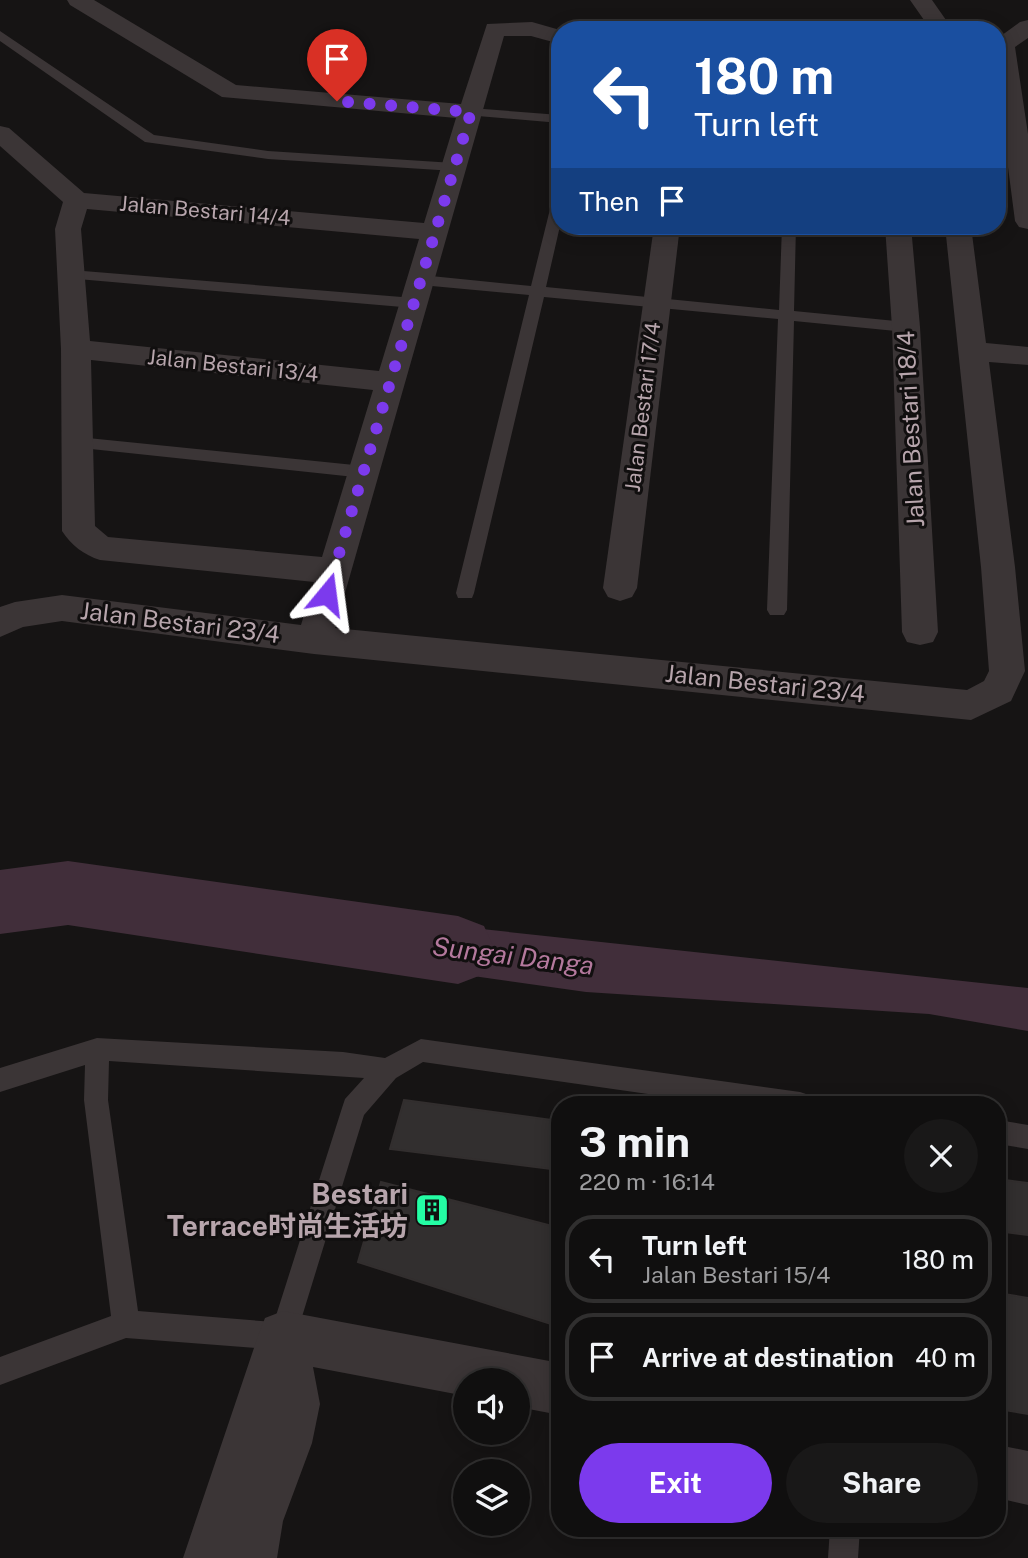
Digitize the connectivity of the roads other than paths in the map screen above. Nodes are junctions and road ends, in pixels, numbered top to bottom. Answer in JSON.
{"nodes":[{"id":1,"x":78,"y":0,"type":"edge"},
{"id":2,"x":921,"y":0,"type":"edge"},
{"id":3,"x":935,"y":21,"type":"edge"},
{"id":4,"x":1028,"y":27,"type":"edge"},
{"id":5,"x":551,"y":34,"type":"edge"},
{"id":6,"x":0,"y":35,"type":"edge"},
{"id":7,"x":1006,"y":43,"type":"edge"},
{"id":8,"x":1006,"y":57,"type":"edge"},
{"id":9,"x":471,"y":112,"type":"junction"},
{"id":10,"x":1020,"y":114,"type":"edge"},
{"id":11,"x":551,"y":118,"type":"edge"},
{"id":12,"x":0,"y":133,"type":"edge"},
{"id":13,"x":454,"y":167,"type":"junction"},
{"id":14,"x":78,"y":200,"type":"junction"},
{"id":15,"x":1028,"y":221,"type":"edge"},
{"id":16,"x":435,"y":232,"type":"junction"},
{"id":17,"x":551,"y":235,"type":"edge"},
{"id":18,"x":666,"y":235,"type":"edge"},
{"id":19,"x":789,"y":235,"type":"edge"},
{"id":20,"x":899,"y":235,"type":"edge"},
{"id":21,"x":959,"y":235,"type":"edge"},
{"id":22,"x":71,"y":275,"type":"junction"},
{"id":23,"x":417,"y":291,"type":"junction"},
{"id":24,"x":538,"y":291,"type":"junction"},
{"id":25,"x":657,"y":303,"type":"junction"},
{"id":26,"x":786,"y":315,"type":"junction"},
{"id":27,"x":906,"y":327,"type":"junction"},
{"id":28,"x":76,"y":349,"type":"junction"},
{"id":29,"x":973,"y":351,"type":"junction"},
{"id":30,"x":1028,"y":356,"type":"edge"},
{"id":31,"x":390,"y":382,"type":"junction"},
{"id":32,"x":78,"y":443,"type":"junction"},
{"id":33,"x":364,"y":472,"type":"junction"},
{"id":34,"x":334,"y":571,"type":"junction"},
{"id":35,"x":620,"y":588,"type":"dead end"},
{"id":36,"x":465,"y":593,"type":"dead end"},
{"id":37,"x":777,"y":610,"type":"dead end"},
{"id":38,"x":0,"y":624,"type":"edge"},
{"id":39,"x":920,"y":632,"type":"dead end"},
{"id":40,"x":314,"y":640,"type":"junction"},
{"id":41,"x":97,"y":1049,"type":"junction"},
{"id":42,"x":387,"y":1070,"type":"junction"},
{"id":43,"x":0,"y":1080,"type":"edge"},
{"id":44,"x":744,"y":1096,"type":"edge"},
{"id":45,"x":1006,"y":1133,"type":"edge"},
{"id":46,"x":1028,"y":1137,"type":"edge"},
{"id":47,"x":126,"y":1324,"type":"junction"},
{"id":48,"x":283,"y":1336,"type":"junction"},
{"id":49,"x":453,"y":1369,"type":"edge"},
{"id":50,"x":0,"y":1371,"type":"edge"},
{"id":51,"x":530,"y":1383,"type":"edge"},
{"id":52,"x":551,"y":1387,"type":"edge"},
{"id":53,"x":1006,"y":1474,"type":"edge"},
{"id":54,"x":1028,"y":1478,"type":"edge"},
{"id":55,"x":844,"y":1537,"type":"edge"},
{"id":56,"x":210,"y":1558,"type":"edge"},
{"id":57,"x":250,"y":1558,"type":"edge"},
{"id":58,"x":843,"y":1558,"type":"edge"}],
"edges":[{"from":1,"to":9,"type":"street"},
{"from":2,"to":3,"type":"street"},
{"from":4,"to":7,"type":"street"},
{"from":5,"to":9,"type":"street"},
{"from":6,"to":13,"type":"lane"},
{"from":8,"to":10,"type":"street"},
{"from":9,"to":11,"type":"lane"},
{"from":9,"to":13,"type":"street"},
{"from":10,"to":15,"type":"street"},
{"from":12,"to":14,"type":"street"},
{"from":13,"to":16,"type":"street"},
{"from":14,"to":16,"type":"street","name":"Jalan Bestari 14/4"},
{"from":14,"to":22,"type":"street"},
{"from":16,"to":23,"type":"street"},
{"from":17,"to":24,"type":"lane"},
{"from":18,"to":25,"type":"street","name":"Jalan Bestari 17/4"},
{"from":19,"to":26,"type":"lane"},
{"from":20,"to":27,"type":"street","name":"Jalan Bestari 18/4"},
{"from":21,"to":29,"type":"street","name":"Jalan Bestari 23/4"},
{"from":22,"to":23,"type":"lane"},
{"from":22,"to":28,"type":"street"},
{"from":23,"to":24,"type":"lane"},
{"from":23,"to":31,"type":"street"},
{"from":24,"to":25,"type":"lane"},
{"from":24,"to":36,"type":"lane"},
{"from":25,"to":26,"type":"lane"},
{"from":25,"to":35,"type":"street","name":"Jalan Bestari 17/4"},
{"from":26,"to":27,"type":"lane"},
{"from":26,"to":37,"type":"lane"},
{"from":27,"to":39,"type":"street","name":"Jalan Bestari 18/4"},
{"from":28,"to":31,"type":"street","name":"Jalan Bestari 13/4"},
{"from":28,"to":32,"type":"street"},
{"from":29,"to":30,"type":"street"},
{"from":29,"to":40,"type":"street","name":"Jalan Bestari 23/4"},
{"from":31,"to":33,"type":"street"},
{"from":32,"to":33,"type":"lane"},
{"from":32,"to":34,"type":"street"},
{"from":33,"to":34,"type":"street"},
{"from":34,"to":40,"type":"street"},
{"from":38,"to":40,"type":"street","name":"Jalan Bestari 23/4"},
{"from":41,"to":42,"type":"lane"},
{"from":41,"to":43,"type":"lane"},
{"from":41,"to":47,"type":"lane"},
{"from":42,"to":44,"type":"lane"},
{"from":42,"to":48,"type":"lane"},
{"from":45,"to":46,"type":"lane"},
{"from":47,"to":48,"type":"lane"},
{"from":47,"to":50,"type":"lane"},
{"from":48,"to":49,"type":"street"},
{"from":48,"to":56,"type":"street"},
{"from":48,"to":57,"type":"street"},
{"from":51,"to":52,"type":"street"},
{"from":53,"to":54,"type":"street"},
{"from":55,"to":58,"type":"lane"}]}
